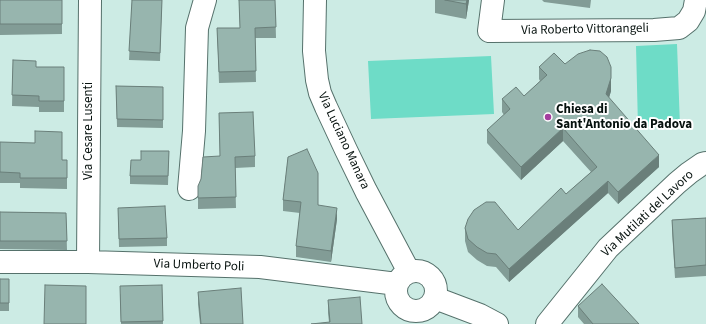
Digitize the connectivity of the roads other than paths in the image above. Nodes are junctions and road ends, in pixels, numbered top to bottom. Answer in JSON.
{"nodes":[{"id":1,"x":90,"y":0,"type":"edge"},
{"id":2,"x":206,"y":0,"type":"edge"},
{"id":3,"x":315,"y":0,"type":"edge"},
{"id":4,"x":493,"y":0,"type":"edge"},
{"id":5,"x":696,"y":0,"type":"edge"},
{"id":6,"x":706,"y":163,"type":"edge"},
{"id":7,"x":189,"y":189,"type":"dead end"},
{"id":8,"x":0,"y":262,"type":"edge"},
{"id":9,"x":88,"y":262,"type":"junction"},
{"id":10,"x":403,"y":278,"type":"junction"},
{"id":11,"x":435,"y":298,"type":"junction"},
{"id":12,"x":413,"y":317,"type":"edge"},
{"id":13,"x":497,"y":324,"type":"edge"},
{"id":14,"x":547,"y":324,"type":"edge"}],
"edges":[{"from":1,"to":9,"type":"street","name":"Via Cesare Lusenti"},
{"from":2,"to":7,"type":"street"},
{"from":3,"to":10,"type":"street","name":"Via Luciano Manara"},
{"from":4,"to":5,"type":"street","name":"Via Roberto Vittorangeli"},
{"from":6,"to":14,"type":"street","name":"Via Mutilati del Lavoro"},
{"from":8,"to":9,"type":"street","name":"Via Umberto Poli"},
{"from":9,"to":10,"type":"street","name":"Via Umberto Poli"},
{"from":10,"to":11,"type":"street"},
{"from":10,"to":12,"type":"street"},
{"from":11,"to":12,"type":"street"},
{"from":11,"to":13,"type":"street"}]}
